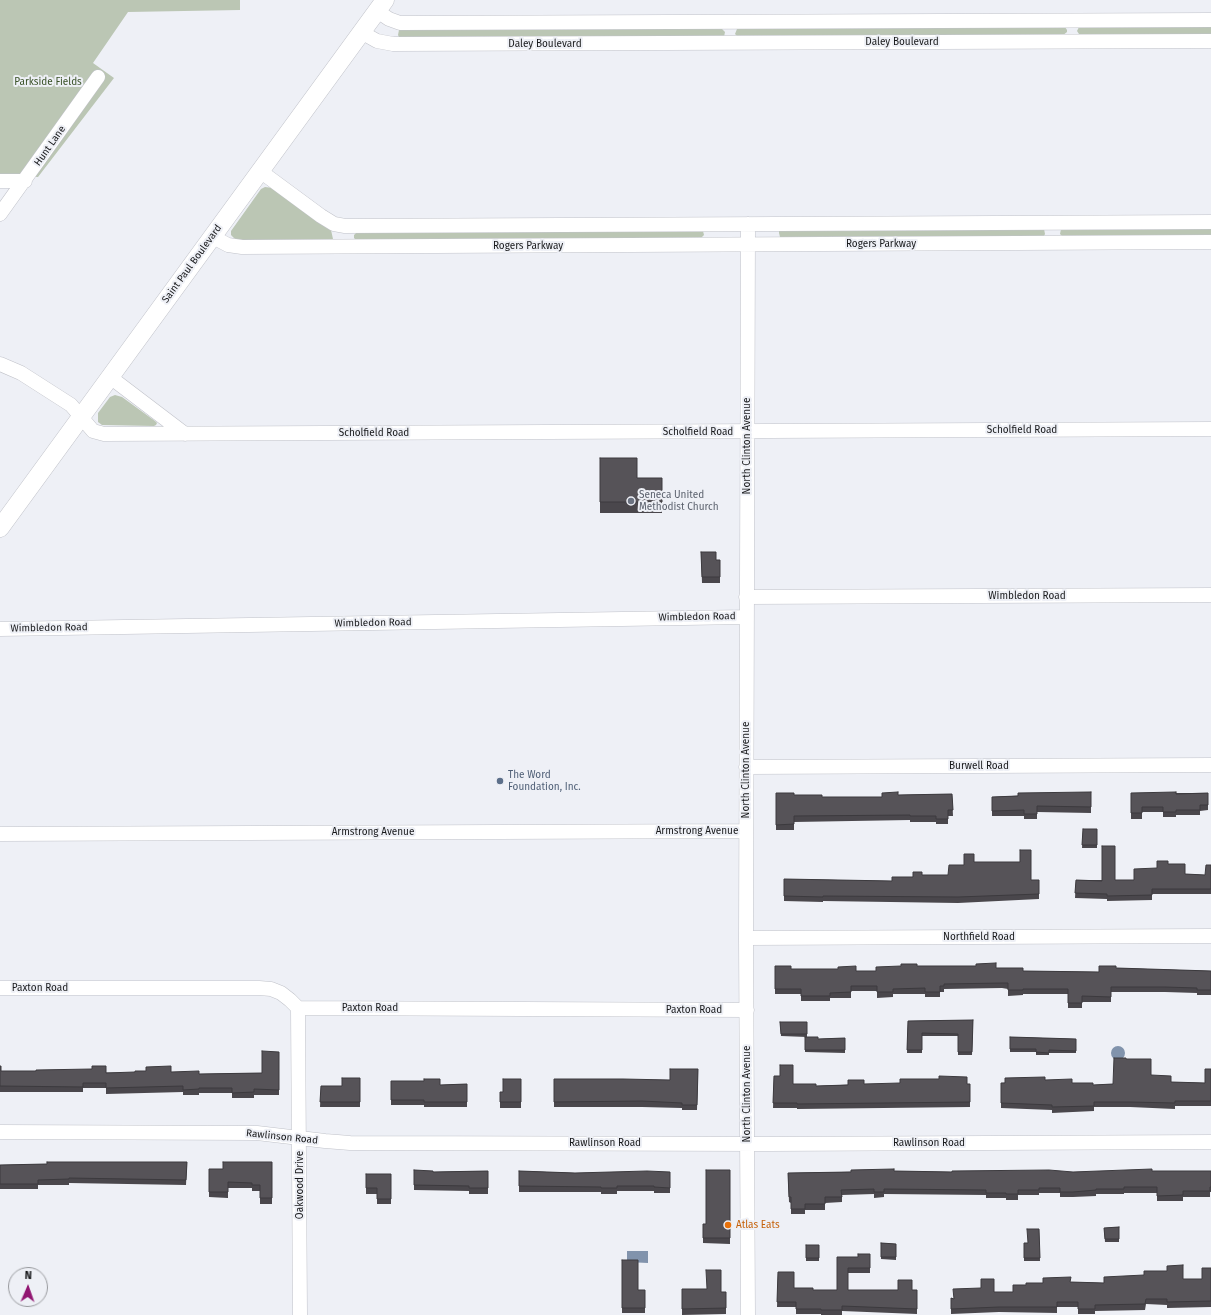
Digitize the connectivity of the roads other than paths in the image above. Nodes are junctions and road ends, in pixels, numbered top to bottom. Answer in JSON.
{"nodes":[{"id":1,"x":381,"y":5,"type":"edge"},
{"id":2,"x":1073,"y":20,"type":"junction"},
{"id":3,"x":1211,"y":20,"type":"edge"},
{"id":4,"x":731,"y":22,"type":"junction"},
{"id":5,"x":361,"y":32,"type":"junction"},
{"id":6,"x":1073,"y":41,"type":"junction"},
{"id":7,"x":1211,"y":41,"type":"edge"},
{"id":8,"x":731,"y":43,"type":"junction"},
{"id":9,"x":98,"y":77,"type":"dead end"},
{"id":10,"x":260,"y":172,"type":"junction"},
{"id":11,"x":0,"y":181,"type":"edge"},
{"id":12,"x":25,"y":181,"type":"junction"},
{"id":13,"x":0,"y":214,"type":"edge"},
{"id":14,"x":1052,"y":222,"type":"junction"},
{"id":15,"x":1211,"y":222,"type":"edge"},
{"id":16,"x":710,"y":224,"type":"junction"},
{"id":17,"x":748,"y":224,"type":"junction"},
{"id":18,"x":345,"y":226,"type":"junction"},
{"id":19,"x":213,"y":237,"type":"junction"},
{"id":20,"x":1211,"y":242,"type":"edge"},
{"id":21,"x":1052,"y":243,"type":"junction"},
{"id":22,"x":710,"y":245,"type":"junction"},
{"id":23,"x":748,"y":245,"type":"junction"},
{"id":24,"x":345,"y":246,"type":"junction"},
{"id":25,"x":0,"y":364,"type":"edge"},
{"id":26,"x":110,"y":377,"type":"junction"},
{"id":27,"x":81,"y":417,"type":"junction"},
{"id":28,"x":1211,"y":429,"type":"edge"},
{"id":29,"x":747,"y":431,"type":"junction"},
{"id":30,"x":185,"y":434,"type":"junction"},
{"id":31,"x":0,"y":528,"type":"edge"},
{"id":32,"x":1211,"y":595,"type":"edge"},
{"id":33,"x":746,"y":597,"type":"junction"},
{"id":34,"x":746,"y":616,"type":"junction"},
{"id":35,"x":0,"y":629,"type":"edge"},
{"id":36,"x":1211,"y":764,"type":"edge"},
{"id":37,"x":746,"y":767,"type":"junction"},
{"id":38,"x":746,"y":831,"type":"junction"},
{"id":39,"x":0,"y":834,"type":"edge"},
{"id":40,"x":1211,"y":936,"type":"edge"},
{"id":41,"x":746,"y":938,"type":"junction"},
{"id":42,"x":0,"y":988,"type":"edge"},
{"id":43,"x":298,"y":1008,"type":"junction"},
{"id":44,"x":747,"y":1010,"type":"junction"},
{"id":45,"x":0,"y":1132,"type":"edge"},
{"id":46,"x":300,"y":1138,"type":"junction"},
{"id":47,"x":1211,"y":1142,"type":"edge"},
{"id":48,"x":747,"y":1144,"type":"junction"},
{"id":49,"x":300,"y":1315,"type":"edge"},
{"id":50,"x":748,"y":1315,"type":"edge"}],
"edges":[{"from":1,"to":4,"type":"street","name":"Daley Boulevard"},
{"from":1,"to":5,"type":"main road","name":"Saint Paul Boulevard"},
{"from":2,"to":3,"type":"street","name":"Daley Boulevard"},
{"from":2,"to":4,"type":"street","name":"Daley Boulevard"},
{"from":2,"to":6,"type":"street"},
{"from":4,"to":8,"type":"street"},
{"from":5,"to":8,"type":"street","name":"Daley Boulevard"},
{"from":5,"to":10,"type":"main road","name":"Saint Paul Boulevard"},
{"from":6,"to":7,"type":"street","name":"Daley Boulevard"},
{"from":6,"to":8,"type":"street","name":"Daley Boulevard"},
{"from":9,"to":12,"type":"street","name":"Hunt Lane"},
{"from":10,"to":18,"type":"street","name":"Rogers Parkway"},
{"from":10,"to":19,"type":"main road","name":"Saint Paul Boulevard"},
{"from":11,"to":12,"type":"street"},
{"from":12,"to":13,"type":"street","name":"Hunt Lane"},
{"from":14,"to":15,"type":"street","name":"Rogers Parkway"},
{"from":14,"to":17,"type":"street","name":"Rogers Parkway"},
{"from":14,"to":21,"type":"street"},
{"from":16,"to":17,"type":"street","name":"Rogers Parkway"},
{"from":16,"to":18,"type":"street","name":"Rogers Parkway"},
{"from":16,"to":22,"type":"street"},
{"from":17,"to":23,"type":"street","name":"North Clinton Avenue"},
{"from":18,"to":24,"type":"street"},
{"from":19,"to":24,"type":"street","name":"Rogers Parkway"},
{"from":19,"to":26,"type":"main road","name":"Saint Paul Boulevard"},
{"from":20,"to":21,"type":"street","name":"Rogers Parkway"},
{"from":21,"to":23,"type":"street","name":"Rogers Parkway"},
{"from":22,"to":23,"type":"street","name":"Rogers Parkway"},
{"from":22,"to":24,"type":"street","name":"Rogers Parkway"},
{"from":23,"to":29,"type":"street","name":"North Clinton Avenue"},
{"from":25,"to":27,"type":"street","name":"Scholfield Road"},
{"from":26,"to":27,"type":"main road","name":"Saint Paul Boulevard"},
{"from":26,"to":30,"type":"street"},
{"from":27,"to":30,"type":"street","name":"Scholfield Road"},
{"from":27,"to":31,"type":"main road","name":"Saint Paul Boulevard"},
{"from":28,"to":29,"type":"street","name":"Scholfield Road"},
{"from":29,"to":30,"type":"street","name":"Scholfield Road"},
{"from":29,"to":33,"type":"street","name":"North Clinton Avenue"},
{"from":32,"to":33,"type":"street","name":"Wimbledon Road"},
{"from":33,"to":34,"type":"street","name":"North Clinton Avenue"},
{"from":34,"to":35,"type":"street","name":"Wimbledon Road"},
{"from":34,"to":37,"type":"street","name":"North Clinton Avenue"},
{"from":36,"to":37,"type":"street","name":"Burwell Road"},
{"from":37,"to":38,"type":"street","name":"North Clinton Avenue"},
{"from":38,"to":39,"type":"street","name":"Armstrong Avenue"},
{"from":38,"to":41,"type":"street","name":"North Clinton Avenue"},
{"from":40,"to":41,"type":"street","name":"Northfield Road"},
{"from":41,"to":44,"type":"street","name":"North Clinton Avenue"},
{"from":42,"to":43,"type":"street","name":"Paxton Road"},
{"from":43,"to":44,"type":"street","name":"Paxton Road"},
{"from":43,"to":46,"type":"street","name":"Oakwood Drive"},
{"from":44,"to":48,"type":"street","name":"North Clinton Avenue"},
{"from":45,"to":46,"type":"street","name":"Rawlinson Road"},
{"from":46,"to":48,"type":"street","name":"Rawlinson Road"},
{"from":46,"to":49,"type":"street","name":"Oakwood Drive"},
{"from":47,"to":48,"type":"street","name":"Rawlinson Road"},
{"from":48,"to":50,"type":"street","name":"North Clinton Avenue"}]}
